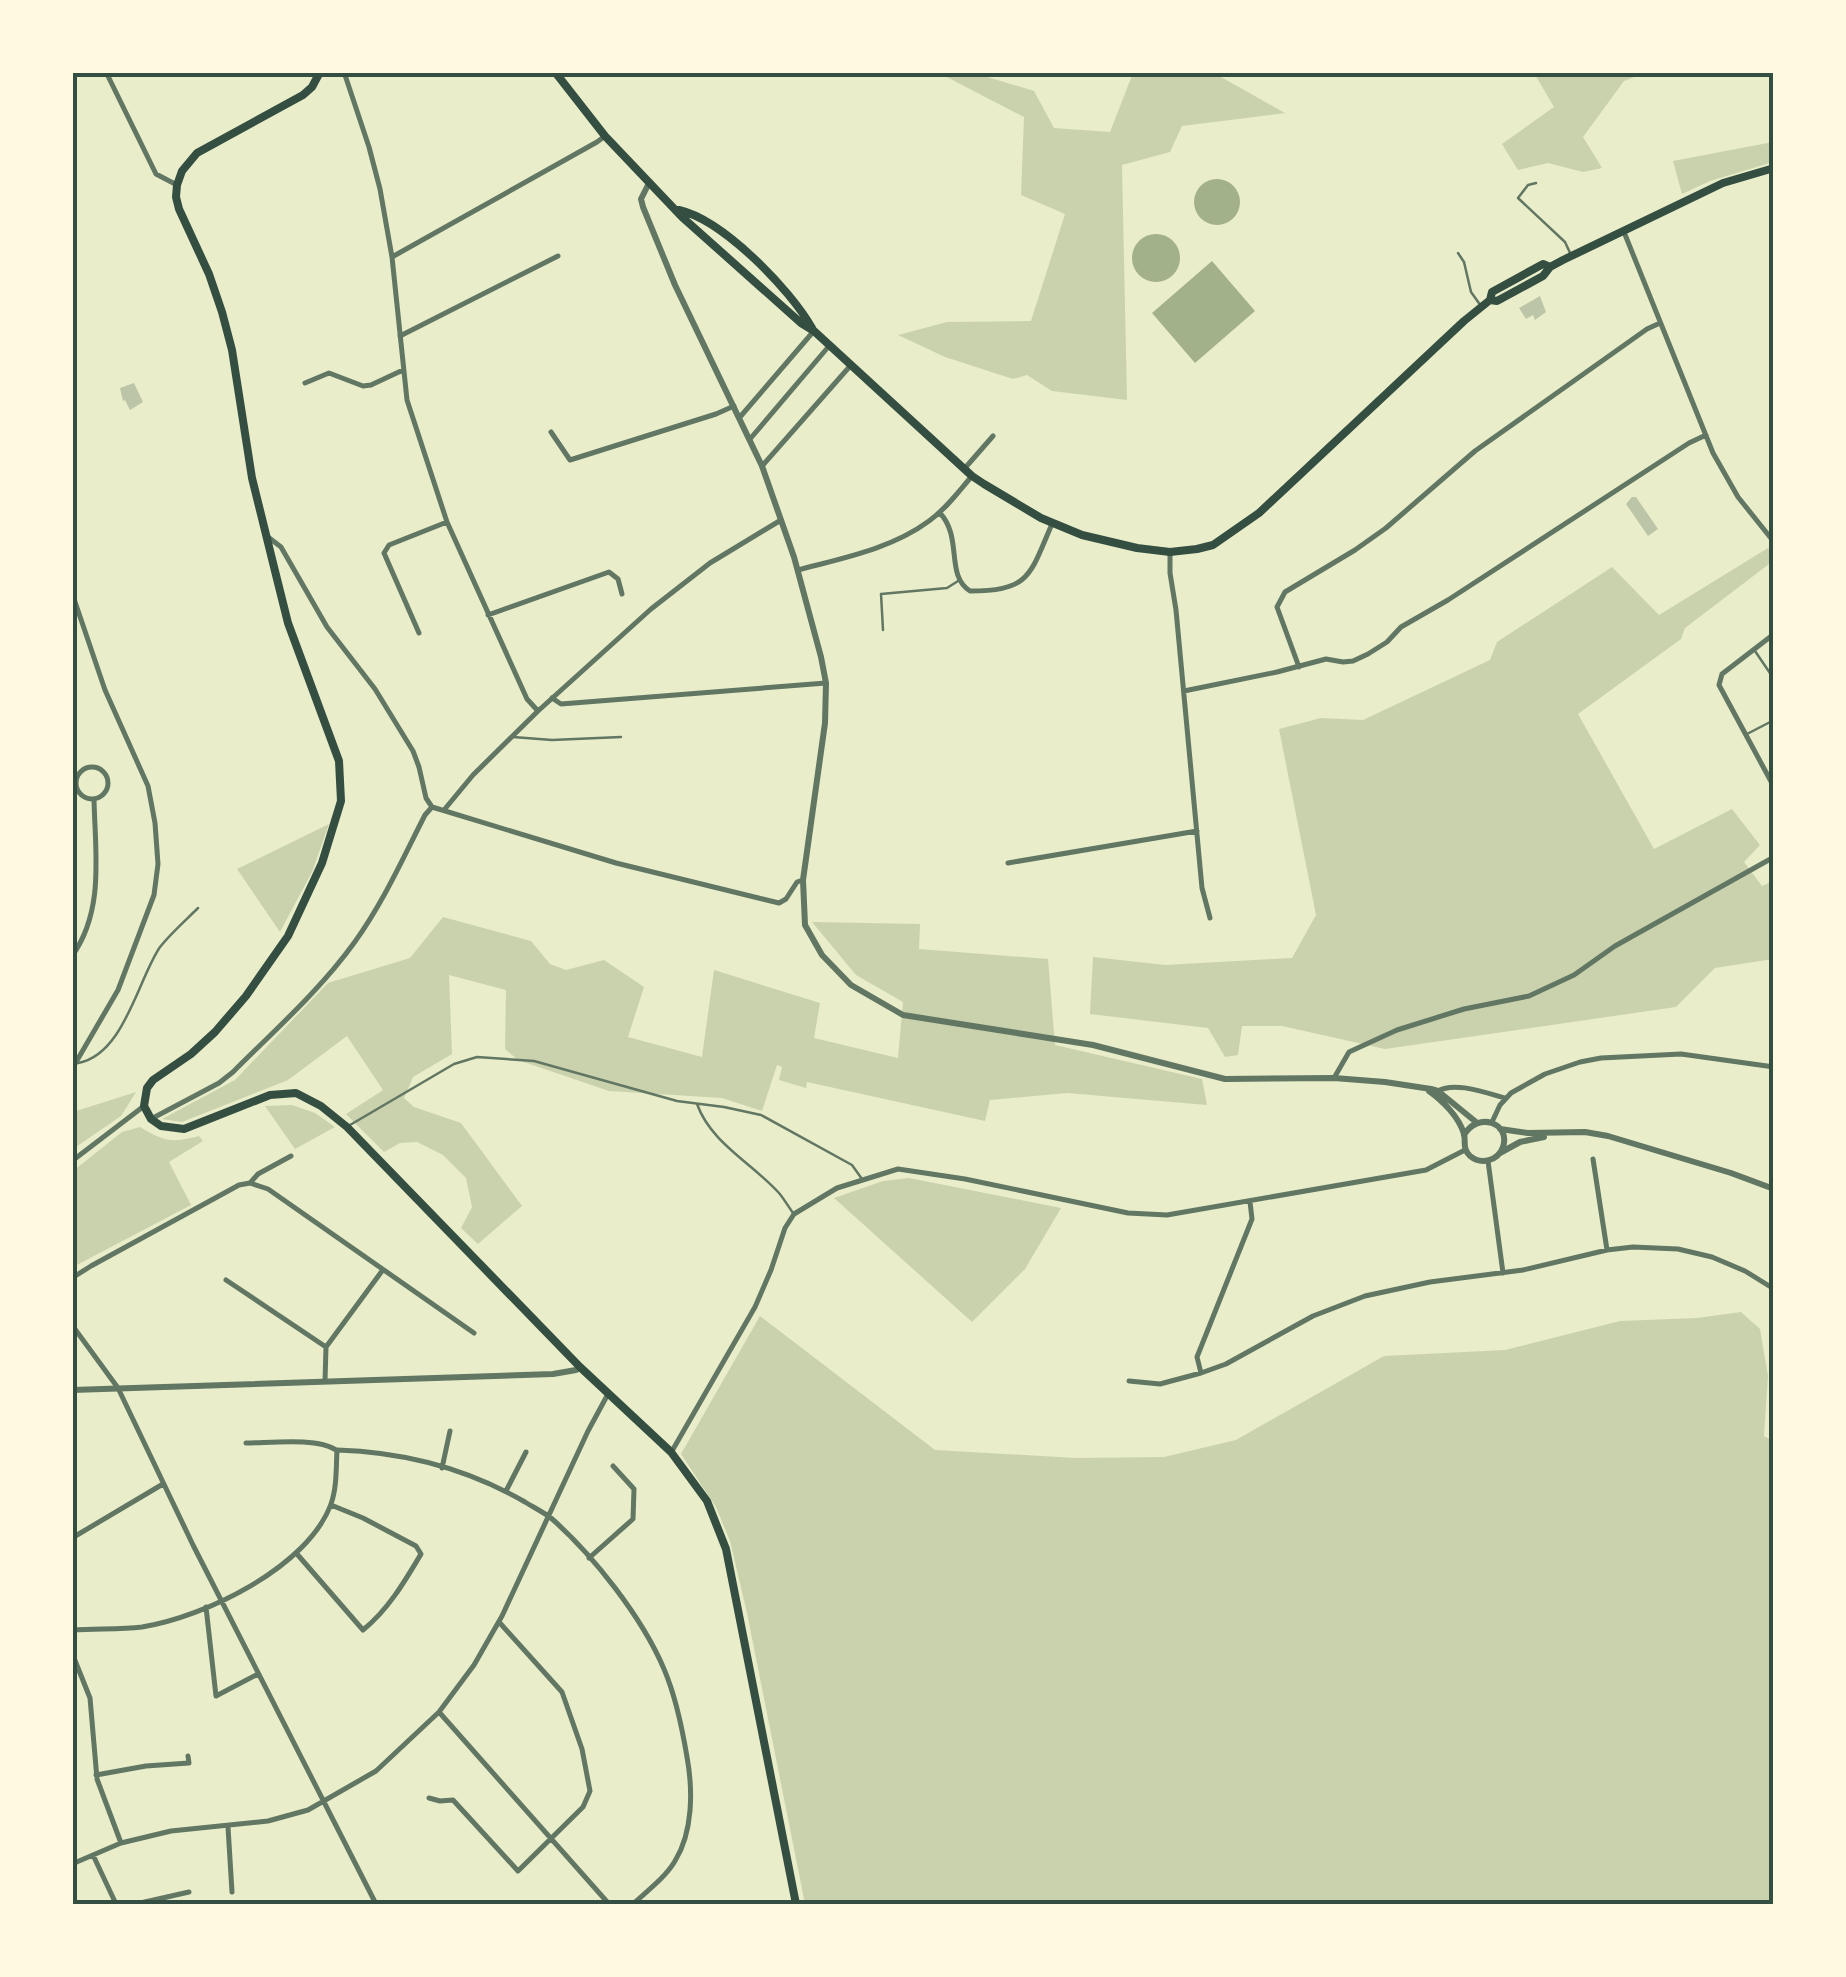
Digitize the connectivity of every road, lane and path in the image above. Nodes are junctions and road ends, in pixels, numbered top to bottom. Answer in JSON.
{"nodes":[{"id":1,"x":106,"y":72,"type":"edge"},
{"id":2,"x":320,"y":72,"type":"edge"},
{"id":3,"x":344,"y":72,"type":"edge"},
{"id":4,"x":556,"y":74,"type":"edge"},
{"id":5,"x":605,"y":136,"type":"junction"},
{"id":6,"x":1774,"y":168,"type":"edge"},
{"id":7,"x":649,"y":183,"type":"junction"},
{"id":8,"x":1536,"y":183,"type":"dead end"},
{"id":9,"x":177,"y":186,"type":"junction"},
{"id":10,"x":677,"y":209,"type":"junction"},
{"id":11,"x":1624,"y":232,"type":"junction"},
{"id":12,"x":1458,"y":253,"type":"dead end"},
{"id":13,"x":558,"y":256,"type":"dead end"},
{"id":14,"x":1571,"y":256,"type":"junction"},
{"id":15,"x":392,"y":257,"type":"junction"},
{"id":16,"x":1481,"y":306,"type":"junction"},
{"id":17,"x":1660,"y":323,"type":"junction"},
{"id":18,"x":814,"y":332,"type":"junction"},
{"id":19,"x":400,"y":336,"type":"junction"},
{"id":20,"x":830,"y":346,"type":"junction"},
{"id":21,"x":851,"y":365,"type":"junction"},
{"id":22,"x":403,"y":370,"type":"junction"},
{"id":23,"x":305,"y":384,"type":"dead end"},
{"id":24,"x":734,"y":406,"type":"junction"},
{"id":25,"x":740,"y":417,"type":"junction"},
{"id":26,"x":551,"y":432,"type":"dead end"},
{"id":27,"x":1706,"y":435,"type":"junction"},
{"id":28,"x":993,"y":436,"type":"dead end"},
{"id":29,"x":750,"y":439,"type":"junction"},
{"id":30,"x":762,"y":466,"type":"junction"},
{"id":31,"x":964,"y":468,"type":"junction"},
{"id":32,"x":972,"y":476,"type":"junction"},
{"id":33,"x":940,"y":513,"type":"junction"},
{"id":34,"x":782,"y":519,"type":"junction"},
{"id":35,"x":447,"y":522,"type":"junction"},
{"id":36,"x":1053,"y":523,"type":"junction"},
{"id":37,"x":268,"y":538,"type":"junction"},
{"id":38,"x":1773,"y":541,"type":"edge"},
{"id":39,"x":1170,"y":552,"type":"junction"},
{"id":40,"x":798,"y":570,"type":"junction"},
{"id":41,"x":959,"y":580,"type":"junction"},
{"id":42,"x":72,"y":593,"type":"edge"},
{"id":43,"x":622,"y":594,"type":"dead end"},
{"id":44,"x":488,"y":615,"type":"junction"},
{"id":45,"x":883,"y":630,"type":"dead end"},
{"id":46,"x":419,"y":633,"type":"dead end"},
{"id":47,"x":1774,"y":634,"type":"edge"},
{"id":48,"x":1754,"y":650,"type":"junction"},
{"id":49,"x":1299,"y":667,"type":"junction"},
{"id":50,"x":1774,"y":679,"type":"edge"},
{"id":51,"x":826,"y":683,"type":"junction"},
{"id":52,"x":1184,"y":691,"type":"junction"},
{"id":53,"x":552,"y":698,"type":"junction"},
{"id":54,"x":538,"y":711,"type":"junction"},
{"id":55,"x":1774,"y":720,"type":"edge"},
{"id":56,"x":1746,"y":735,"type":"junction"},
{"id":57,"x":512,"y":737,"type":"junction"},
{"id":58,"x":621,"y":737,"type":"dead end"},
{"id":59,"x":1774,"y":787,"type":"edge"},
{"id":60,"x":94,"y":800,"type":"junction"},
{"id":61,"x":432,"y":807,"type":"junction"},
{"id":62,"x":444,"y":810,"type":"junction"},
{"id":63,"x":1197,"y":831,"type":"junction"},
{"id":64,"x":1774,"y":857,"type":"edge"},
{"id":65,"x":1008,"y":863,"type":"dead end"},
{"id":66,"x":803,"y":880,"type":"junction"},
{"id":67,"x":198,"y":908,"type":"dead end"},
{"id":68,"x":1210,"y":918,"type":"dead end"},
{"id":69,"x":72,"y":956,"type":"edge"},
{"id":70,"x":74,"y":1067,"type":"edge"},
{"id":71,"x":1774,"y":1068,"type":"edge"},
{"id":72,"x":1334,"y":1078,"type":"junction"},
{"id":73,"x":1425,"y":1089,"type":"junction"},
{"id":74,"x":1438,"y":1091,"type":"junction"},
{"id":75,"x":1505,"y":1098,"type":"junction"},
{"id":76,"x":697,"y":1104,"type":"junction"},
{"id":77,"x":144,"y":1106,"type":"junction"},
{"id":78,"x":151,"y":1119,"type":"junction"},
{"id":79,"x":1476,"y":1122,"type":"junction"},
{"id":80,"x":1492,"y":1122,"type":"junction"},
{"id":81,"x":347,"y":1127,"type":"junction"},
{"id":82,"x":1500,"y":1129,"type":"junction"},
{"id":83,"x":1464,"y":1134,"type":"junction"},
{"id":84,"x":1555,"y":1134,"type":"junction"},
{"id":85,"x":1466,"y":1150,"type":"junction"},
{"id":86,"x":1500,"y":1153,"type":"junction"},
{"id":87,"x":291,"y":1156,"type":"dead end"},
{"id":88,"x":1594,"y":1159,"type":"dead end"},
{"id":89,"x":72,"y":1161,"type":"edge"},
{"id":90,"x":1488,"y":1161,"type":"junction"},
{"id":91,"x":863,"y":1180,"type":"junction"},
{"id":92,"x":250,"y":1183,"type":"junction"},
{"id":93,"x":1774,"y":1189,"type":"edge"},
{"id":94,"x":1250,"y":1202,"type":"junction"},
{"id":95,"x":794,"y":1214,"type":"junction"},
{"id":96,"x":1607,"y":1250,"type":"junction"},
{"id":97,"x":382,"y":1271,"type":"junction"},
{"id":98,"x":1503,"y":1273,"type":"junction"},
{"id":99,"x":72,"y":1278,"type":"edge"},
{"id":100,"x":226,"y":1280,"type":"dead end"},
{"id":101,"x":1774,"y":1289,"type":"edge"},
{"id":102,"x":72,"y":1325,"type":"edge"},
{"id":103,"x":474,"y":1334,"type":"dead end"},
{"id":104,"x":326,"y":1347,"type":"junction"},
{"id":105,"x":580,"y":1367,"type":"junction"},
{"id":106,"x":1202,"y":1373,"type":"junction"},
{"id":107,"x":1130,"y":1381,"type":"dead end"},
{"id":108,"x":325,"y":1384,"type":"junction"},
{"id":109,"x":118,"y":1388,"type":"junction"},
{"id":110,"x":72,"y":1390,"type":"edge"},
{"id":111,"x":608,"y":1394,"type":"junction"},
{"id":112,"x":450,"y":1432,"type":"dead end"},
{"id":113,"x":246,"y":1444,"type":"dead end"},
{"id":114,"x":337,"y":1450,"type":"junction"},
{"id":115,"x":526,"y":1452,"type":"dead end"},
{"id":116,"x":671,"y":1452,"type":"junction"},
{"id":117,"x":613,"y":1466,"type":"dead end"},
{"id":118,"x":442,"y":1468,"type":"junction"},
{"id":119,"x":162,"y":1484,"type":"junction"},
{"id":120,"x":506,"y":1491,"type":"junction"},
{"id":121,"x":331,"y":1504,"type":"junction"},
{"id":122,"x":549,"y":1517,"type":"junction"},
{"id":123,"x":72,"y":1538,"type":"edge"},
{"id":124,"x":297,"y":1554,"type":"junction"},
{"id":125,"x":589,"y":1558,"type":"junction"},
{"id":126,"x":220,"y":1600,"type":"junction"},
{"id":127,"x":206,"y":1607,"type":"junction"},
{"id":128,"x":499,"y":1621,"type":"junction"},
{"id":129,"x":72,"y":1630,"type":"edge"},
{"id":130,"x":72,"y":1652,"type":"edge"},
{"id":131,"x":258,"y":1674,"type":"junction"},
{"id":132,"x":439,"y":1712,"type":"junction"},
{"id":133,"x":188,"y":1756,"type":"dead end"},
{"id":134,"x":96,"y":1774,"type":"junction"},
{"id":135,"x":429,"y":1798,"type":"dead end"},
{"id":136,"x":322,"y":1802,"type":"junction"},
{"id":137,"x":228,"y":1826,"type":"junction"},
{"id":138,"x":552,"y":1838,"type":"junction"},
{"id":139,"x":121,"y":1843,"type":"junction"},
{"id":140,"x":93,"y":1855,"type":"junction"},
{"id":141,"x":72,"y":1864,"type":"edge"},
{"id":142,"x":188,"y":1892,"type":"dead end"},
{"id":143,"x":232,"y":1892,"type":"dead end"},
{"id":144,"x":116,"y":1904,"type":"edge"},
{"id":145,"x":136,"y":1904,"type":"edge"},
{"id":146,"x":376,"y":1904,"type":"edge"},
{"id":147,"x":610,"y":1904,"type":"edge"},
{"id":148,"x":633,"y":1904,"type":"edge"},
{"id":149,"x":796,"y":1904,"type":"edge"}],
"edges":[{"from":1,"to":9,"type":"street"},
{"from":2,"to":9,"type":"main road"},
{"from":3,"to":15,"type":"street"},
{"from":4,"to":5,"type":"main road"},
{"from":5,"to":7,"type":"main road"},
{"from":5,"to":15,"type":"street"},
{"from":6,"to":11,"type":"main road"},
{"from":7,"to":10,"type":"main road"},
{"from":7,"to":24,"type":"street"},
{"from":8,"to":14,"type":"lane"},
{"from":9,"to":37,"type":"main road"},
{"from":10,"to":18,"type":"main road"},
{"from":10,"to":18,"type":"main road"},
{"from":11,"to":14,"type":"main road"},
{"from":11,"to":17,"type":"street"},
{"from":12,"to":16,"type":"lane"},
{"from":13,"to":19,"type":"street"},
{"from":14,"to":16,"type":"main road"},
{"from":15,"to":19,"type":"street"},
{"from":16,"to":39,"type":"main road"},
{"from":17,"to":27,"type":"street"},
{"from":17,"to":49,"type":"street"},
{"from":18,"to":20,"type":"main road"},
{"from":18,"to":25,"type":"street"},
{"from":19,"to":22,"type":"street"},
{"from":20,"to":21,"type":"main road"},
{"from":20,"to":29,"type":"street"},
{"from":21,"to":30,"type":"street"},
{"from":21,"to":31,"type":"main road"},
{"from":22,"to":23,"type":"street"},
{"from":22,"to":35,"type":"street"},
{"from":24,"to":25,"type":"street"},
{"from":24,"to":26,"type":"street"},
{"from":25,"to":29,"type":"street"},
{"from":27,"to":38,"type":"street"},
{"from":27,"to":49,"type":"street"},
{"from":28,"to":31,"type":"street"},
{"from":29,"to":30,"type":"street"},
{"from":30,"to":34,"type":"street"},
{"from":31,"to":32,"type":"main road"},
{"from":32,"to":33,"type":"street"},
{"from":32,"to":36,"type":"main road"},
{"from":33,"to":40,"type":"street"},
{"from":33,"to":41,"type":"street"},
{"from":34,"to":40,"type":"street"},
{"from":34,"to":53,"type":"street"},
{"from":35,"to":44,"type":"street"},
{"from":35,"to":46,"type":"street"},
{"from":36,"to":39,"type":"main road"},
{"from":36,"to":41,"type":"street"},
{"from":37,"to":61,"type":"street"},
{"from":37,"to":77,"type":"main road"},
{"from":39,"to":52,"type":"street"},
{"from":40,"to":51,"type":"street"},
{"from":41,"to":45,"type":"lane"},
{"from":42,"to":70,"type":"street"},
{"from":43,"to":44,"type":"street"},
{"from":44,"to":54,"type":"street"},
{"from":47,"to":48,"type":"street"},
{"from":48,"to":50,"type":"lane"},
{"from":48,"to":56,"type":"street"},
{"from":49,"to":52,"type":"street"},
{"from":51,"to":53,"type":"street"},
{"from":51,"to":66,"type":"street"},
{"from":52,"to":63,"type":"street"},
{"from":53,"to":54,"type":"street"},
{"from":54,"to":57,"type":"street"},
{"from":55,"to":56,"type":"lane"},
{"from":56,"to":59,"type":"street"},
{"from":57,"to":58,"type":"lane"},
{"from":57,"to":62,"type":"street"},
{"from":60,"to":60,"type":"street"},
{"from":60,"to":69,"type":"street"},
{"from":61,"to":62,"type":"street"},
{"from":61,"to":78,"type":"street"},
{"from":62,"to":66,"type":"street"},
{"from":63,"to":65,"type":"street"},
{"from":63,"to":68,"type":"street"},
{"from":64,"to":72,"type":"street"},
{"from":66,"to":72,"type":"street"},
{"from":67,"to":70,"type":"lane"},
{"from":71,"to":75,"type":"street"},
{"from":72,"to":73,"type":"street"},
{"from":73,"to":74,"type":"street"},
{"from":73,"to":83,"type":"street"},
{"from":74,"to":75,"type":"street"},
{"from":74,"to":79,"type":"street"},
{"from":75,"to":80,"type":"street"},
{"from":76,"to":81,"type":"lane"},
{"from":76,"to":91,"type":"lane"},
{"from":76,"to":95,"type":"lane"},
{"from":77,"to":78,"type":"main road"},
{"from":77,"to":89,"type":"street"},
{"from":78,"to":81,"type":"main road"},
{"from":79,"to":80,"type":"street"},
{"from":79,"to":83,"type":"street"},
{"from":80,"to":82,"type":"street"},
{"from":81,"to":105,"type":"main road"},
{"from":82,"to":84,"type":"street"},
{"from":82,"to":86,"type":"street"},
{"from":83,"to":85,"type":"street"},
{"from":84,"to":86,"type":"street"},
{"from":84,"to":93,"type":"street"},
{"from":85,"to":90,"type":"street"},
{"from":85,"to":94,"type":"street"},
{"from":86,"to":90,"type":"street"},
{"from":87,"to":92,"type":"street"},
{"from":88,"to":96,"type":"street"},
{"from":90,"to":98,"type":"street"},
{"from":91,"to":94,"type":"street"},
{"from":91,"to":95,"type":"street"},
{"from":92,"to":97,"type":"street"},
{"from":92,"to":99,"type":"street"},
{"from":94,"to":106,"type":"street"},
{"from":95,"to":116,"type":"street"},
{"from":96,"to":98,"type":"street"},
{"from":96,"to":101,"type":"street"},
{"from":97,"to":103,"type":"street"},
{"from":97,"to":104,"type":"street"},
{"from":98,"to":106,"type":"street"},
{"from":100,"to":104,"type":"street"},
{"from":102,"to":109,"type":"street"},
{"from":104,"to":108,"type":"street"},
{"from":105,"to":108,"type":"street"},
{"from":105,"to":111,"type":"main road"},
{"from":106,"to":107,"type":"street"},
{"from":108,"to":109,"type":"street"},
{"from":109,"to":110,"type":"street"},
{"from":109,"to":119,"type":"street"},
{"from":111,"to":116,"type":"main road"},
{"from":111,"to":122,"type":"street"},
{"from":112,"to":118,"type":"street"},
{"from":113,"to":114,"type":"street"},
{"from":114,"to":118,"type":"street"},
{"from":114,"to":121,"type":"street"},
{"from":115,"to":120,"type":"street"},
{"from":116,"to":149,"type":"main road"},
{"from":117,"to":125,"type":"street"},
{"from":118,"to":120,"type":"street"},
{"from":119,"to":123,"type":"street"},
{"from":119,"to":126,"type":"street"},
{"from":120,"to":122,"type":"street"},
{"from":121,"to":124,"type":"street"},
{"from":121,"to":124,"type":"street"},
{"from":122,"to":125,"type":"street"},
{"from":122,"to":128,"type":"street"},
{"from":124,"to":126,"type":"street"},
{"from":125,"to":148,"type":"street"},
{"from":126,"to":127,"type":"street"},
{"from":126,"to":131,"type":"street"},
{"from":127,"to":129,"type":"street"},
{"from":127,"to":131,"type":"street"},
{"from":128,"to":132,"type":"street"},
{"from":128,"to":138,"type":"street"},
{"from":130,"to":134,"type":"street"},
{"from":131,"to":136,"type":"street"},
{"from":132,"to":136,"type":"street"},
{"from":132,"to":138,"type":"street"},
{"from":133,"to":134,"type":"street"},
{"from":134,"to":139,"type":"street"},
{"from":135,"to":138,"type":"street"},
{"from":136,"to":137,"type":"street"},
{"from":136,"to":146,"type":"street"},
{"from":137,"to":139,"type":"street"},
{"from":137,"to":143,"type":"street"},
{"from":138,"to":147,"type":"street"},
{"from":139,"to":140,"type":"street"},
{"from":140,"to":141,"type":"street"},
{"from":140,"to":144,"type":"street"},
{"from":142,"to":145,"type":"street"}]}
